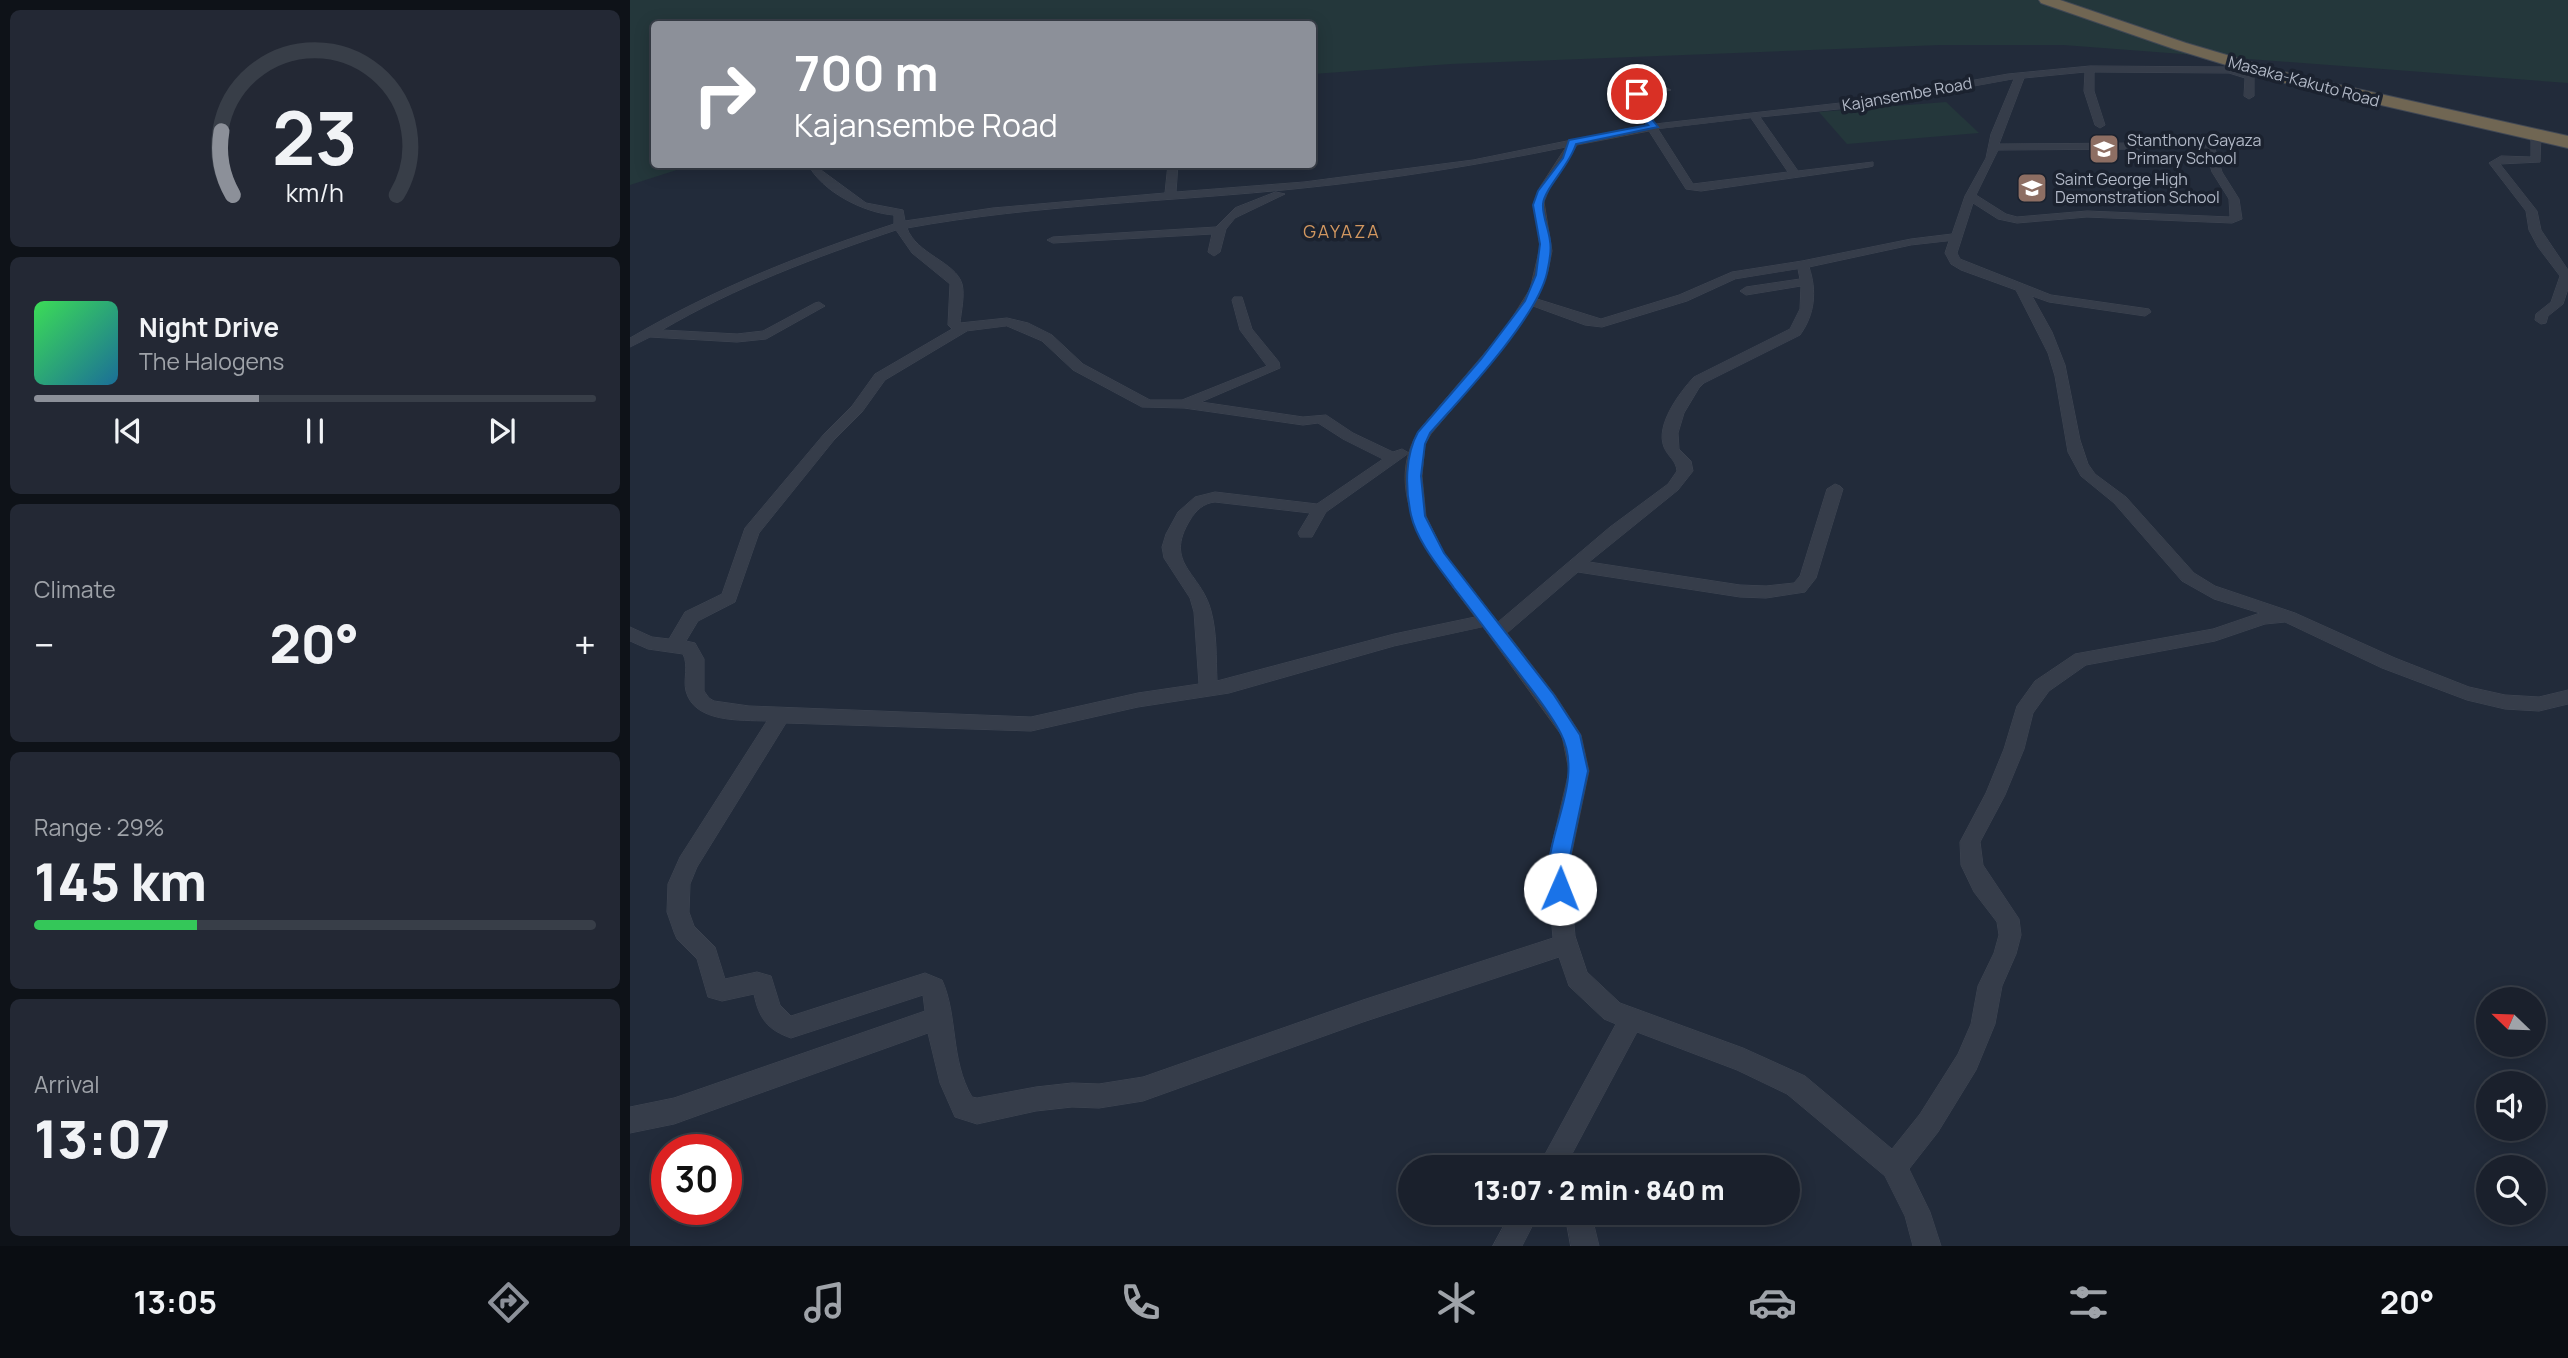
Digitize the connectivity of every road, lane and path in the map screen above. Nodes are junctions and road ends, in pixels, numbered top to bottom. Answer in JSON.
{"nodes":[{"id":1,"x":2046,"y":0,"type":"edge"},
{"id":2,"x":2236,"y":68,"type":"junction"},
{"id":3,"x":2090,"y":69,"type":"junction"},
{"id":4,"x":2020,"y":76,"type":"junction"},
{"id":5,"x":1666,"y":90,"type":"dead end"},
{"id":6,"x":2249,"y":96,"type":"dead end"},
{"id":7,"x":1755,"y":116,"type":"junction"},
{"id":8,"x":2100,"y":125,"type":"dead end"},
{"id":9,"x":1654,"y":127,"type":"junction"},
{"id":10,"x":2536,"y":135,"type":"junction"},
{"id":11,"x":1573,"y":142,"type":"junction"},
{"id":12,"x":2208,"y":142,"type":"dead end"},
{"id":13,"x":2568,"y":142,"type":"edge"},
{"id":14,"x":2139,"y":146,"type":"dead end"},
{"id":15,"x":1994,"y":147,"type":"junction"},
{"id":16,"x":1869,"y":164,"type":"dead end"},
{"id":17,"x":815,"y":168,"type":"edge"},
{"id":18,"x":1173,"y":168,"type":"edge"},
{"id":19,"x":1794,"y":173,"type":"junction"},
{"id":20,"x":1304,"y":185,"type":"junction"},
{"id":21,"x":1170,"y":195,"type":"junction"},
{"id":22,"x":1970,"y":196,"type":"junction"},
{"id":23,"x":898,"y":226,"type":"junction"},
{"id":24,"x":1220,"y":230,"type":"junction"},
{"id":25,"x":1956,"y":237,"type":"junction"},
{"id":26,"x":1053,"y":240,"type":"dead end"},
{"id":27,"x":1214,"y":252,"type":"dead end"},
{"id":28,"x":1802,"y":265,"type":"junction"},
{"id":29,"x":1808,"y":281,"type":"junction"},
{"id":30,"x":2022,"y":290,"type":"junction"},
{"id":31,"x":1746,"y":291,"type":"dead end"},
{"id":32,"x":1238,"y":300,"type":"dead end"},
{"id":33,"x":1530,"y":301,"type":"junction"},
{"id":34,"x":819,"y":306,"type":"dead end"},
{"id":35,"x":2145,"y":312,"type":"dead end"},
{"id":36,"x":2541,"y":320,"type":"dead end"},
{"id":37,"x":963,"y":328,"type":"junction"},
{"id":38,"x":647,"y":333,"type":"junction"},
{"id":39,"x":630,"y":343,"type":"edge"},
{"id":40,"x":1184,"y":404,"type":"junction"},
{"id":41,"x":1418,"y":444,"type":"junction"},
{"id":42,"x":1393,"y":458,"type":"junction"},
{"id":43,"x":1835,"y":489,"type":"dead end"},
{"id":44,"x":1320,"y":509,"type":"junction"},
{"id":45,"x":1306,"y":533,"type":"dead end"},
{"id":46,"x":1575,"y":565,"type":"junction"},
{"id":47,"x":2286,"y":616,"type":"junction"},
{"id":48,"x":1493,"y":626,"type":"junction"},
{"id":49,"x":630,"y":634,"type":"edge"},
{"id":50,"x":676,"y":644,"type":"junction"},
{"id":51,"x":1208,"y":689,"type":"junction"},
{"id":52,"x":2568,"y":698,"type":"edge"},
{"id":53,"x":781,"y":715,"type":"junction"},
{"id":54,"x":1567,"y":944,"type":"junction"},
{"id":55,"x":938,"y":1018,"type":"junction"},
{"id":56,"x":1631,"y":1020,"type":"junction"},
{"id":57,"x":630,"y":1120,"type":"edge"},
{"id":58,"x":1564,"y":1155,"type":"edge"},
{"id":59,"x":1894,"y":1167,"type":"junction"},
{"id":60,"x":1518,"y":1225,"type":"edge"},
{"id":61,"x":1581,"y":1225,"type":"edge"},
{"id":62,"x":1507,"y":1246,"type":"edge"},
{"id":63,"x":1585,"y":1246,"type":"edge"},
{"id":64,"x":1927,"y":1246,"type":"edge"}],
"edges":[{"from":1,"to":2,"type":"highway","name":"Masaka-Kakuto Road"},
{"from":2,"to":3,"type":"street","name":"Kajansembe Road"},
{"from":2,"to":6,"type":"street"},
{"from":2,"to":10,"type":"highway","name":"Masaka-Kakuto Road"},
{"from":3,"to":4,"type":"street","name":"Kajansembe Road"},
{"from":3,"to":8,"type":"street"},
{"from":4,"to":7,"type":"street","name":"Kajansembe Road"},
{"from":4,"to":15,"type":"street"},
{"from":5,"to":9,"type":"street"},
{"from":7,"to":9,"type":"street","name":"Kajansembe Road"},
{"from":7,"to":19,"type":"street"},
{"from":9,"to":11,"type":"street","name":"Kajansembe Road"},
{"from":9,"to":19,"type":"street"},
{"from":10,"to":13,"type":"highway","name":"Masaka-Kakuto Road"},
{"from":10,"to":36,"type":"street"},
{"from":11,"to":20,"type":"street","name":"Kajansembe Road"},
{"from":11,"to":33,"type":"street"},
{"from":12,"to":22,"type":"street"},
{"from":14,"to":15,"type":"street"},
{"from":15,"to":22,"type":"street"},
{"from":16,"to":19,"type":"street"},
{"from":17,"to":23,"type":"street"},
{"from":18,"to":21,"type":"street"},
{"from":20,"to":21,"type":"street"},
{"from":20,"to":24,"type":"street"},
{"from":21,"to":23,"type":"street"},
{"from":22,"to":25,"type":"street"},
{"from":23,"to":37,"type":"street"},
{"from":23,"to":38,"type":"street"},
{"from":24,"to":26,"type":"street"},
{"from":24,"to":27,"type":"street"},
{"from":25,"to":28,"type":"street"},
{"from":25,"to":30,"type":"street"},
{"from":28,"to":29,"type":"street"},
{"from":28,"to":33,"type":"street"},
{"from":29,"to":31,"type":"street"},
{"from":29,"to":46,"type":"street"},
{"from":30,"to":35,"type":"street"},
{"from":30,"to":47,"type":"street"},
{"from":32,"to":40,"type":"street"},
{"from":33,"to":41,"type":"street"},
{"from":34,"to":38,"type":"street"},
{"from":37,"to":40,"type":"street"},
{"from":37,"to":50,"type":"street"},
{"from":38,"to":39,"type":"street"},
{"from":40,"to":42,"type":"street"},
{"from":41,"to":42,"type":"street"},
{"from":41,"to":48,"type":"street"},
{"from":42,"to":44,"type":"street"},
{"from":43,"to":46,"type":"street"},
{"from":44,"to":45,"type":"street"},
{"from":44,"to":51,"type":"street"},
{"from":46,"to":48,"type":"street"},
{"from":47,"to":52,"type":"street"},
{"from":47,"to":59,"type":"street"},
{"from":48,"to":51,"type":"street"},
{"from":48,"to":54,"type":"street"},
{"from":49,"to":50,"type":"street"},
{"from":50,"to":53,"type":"street"},
{"from":51,"to":53,"type":"street"},
{"from":53,"to":55,"type":"street"},
{"from":54,"to":55,"type":"street"},
{"from":54,"to":56,"type":"street"},
{"from":55,"to":57,"type":"street"},
{"from":56,"to":58,"type":"street"},
{"from":56,"to":59,"type":"street"},
{"from":59,"to":64,"type":"street"},
{"from":60,"to":62,"type":"street"},
{"from":61,"to":63,"type":"street"}]}
